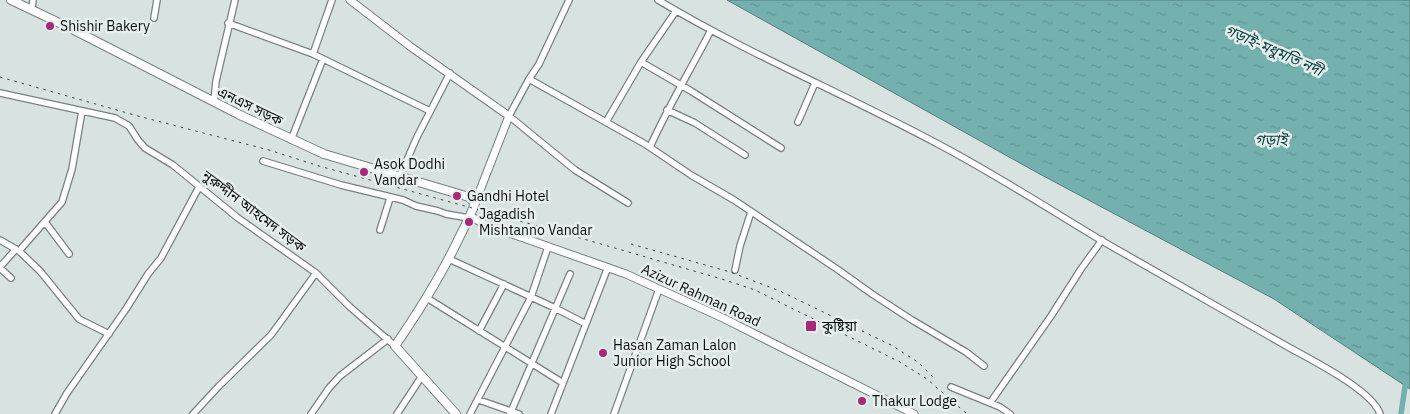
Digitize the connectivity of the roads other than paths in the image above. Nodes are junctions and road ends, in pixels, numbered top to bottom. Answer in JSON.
{"nodes":[{"id":1,"x":11,"y":0,"type":"edge"},
{"id":2,"x":34,"y":0,"type":"edge"},
{"id":3,"x":157,"y":0,"type":"edge"},
{"id":4,"x":235,"y":0,"type":"edge"},
{"id":5,"x":332,"y":0,"type":"edge"},
{"id":6,"x":350,"y":0,"type":"edge"},
{"id":7,"x":570,"y":0,"type":"edge"},
{"id":8,"x":658,"y":0,"type":"edge"},
{"id":9,"x":32,"y":9,"type":"junction"},
{"id":10,"x":676,"y":11,"type":"junction"},
{"id":11,"x":154,"y":18,"type":"dead end"},
{"id":12,"x":228,"y":23,"type":"junction"},
{"id":13,"x":711,"y":30,"type":"junction"},
{"id":14,"x":313,"y":54,"type":"junction"},
{"id":15,"x":322,"y":59,"type":"junction"},
{"id":16,"x":641,"y":62,"type":"junction"},
{"id":17,"x":450,"y":73,"type":"junction"},
{"id":18,"x":529,"y":79,"type":"junction"},
{"id":19,"x":815,"y":82,"type":"junction"},
{"id":20,"x":682,"y":85,"type":"junction"},
{"id":21,"x":0,"y":93,"type":"edge"},
{"id":22,"x":214,"y":102,"type":"junction"},
{"id":23,"x":667,"y":110,"type":"junction"},
{"id":24,"x":430,"y":111,"type":"junction"},
{"id":25,"x":82,"y":112,"type":"junction"},
{"id":26,"x":509,"y":116,"type":"junction"},
{"id":27,"x":606,"y":122,"type":"junction"},
{"id":28,"x":798,"y":122,"type":"dead end"},
{"id":29,"x":291,"y":140,"type":"junction"},
{"id":30,"x":650,"y":147,"type":"junction"},
{"id":31,"x":782,"y":148,"type":"dead end"},
{"id":32,"x":746,"y":155,"type":"dead end"},
{"id":33,"x":263,"y":161,"type":"dead end"},
{"id":34,"x":400,"y":176,"type":"junction"},
{"id":35,"x":200,"y":187,"type":"junction"},
{"id":36,"x":390,"y":198,"type":"junction"},
{"id":37,"x":475,"y":203,"type":"junction"},
{"id":38,"x":628,"y":203,"type":"dead end"},
{"id":39,"x":751,"y":212,"type":"junction"},
{"id":40,"x":470,"y":217,"type":"junction"},
{"id":41,"x":45,"y":222,"type":"junction"},
{"id":42,"x":380,"y":230,"type":"dead end"},
{"id":43,"x":0,"y":240,"type":"edge"},
{"id":44,"x":1102,"y":240,"type":"junction"},
{"id":45,"x":548,"y":246,"type":"junction"},
{"id":46,"x":17,"y":250,"type":"junction"},
{"id":47,"x":69,"y":254,"type":"dead end"},
{"id":48,"x":449,"y":259,"type":"junction"},
{"id":49,"x":608,"y":267,"type":"junction"},
{"id":50,"x":0,"y":268,"type":"edge"},
{"id":51,"x":735,"y":270,"type":"dead end"},
{"id":52,"x":316,"y":273,"type":"junction"},
{"id":53,"x":570,"y":274,"type":"dead end"},
{"id":54,"x":11,"y":278,"type":"dead end"},
{"id":55,"x":504,"y":284,"type":"junction"},
{"id":56,"x":659,"y":289,"type":"junction"},
{"id":57,"x":531,"y":297,"type":"junction"},
{"id":58,"x":427,"y":298,"type":"junction"},
{"id":59,"x":555,"y":308,"type":"junction"},
{"id":60,"x":586,"y":324,"type":"junction"},
{"id":61,"x":479,"y":331,"type":"junction"},
{"id":62,"x":108,"y":334,"type":"junction"},
{"id":63,"x":388,"y":339,"type":"junction"},
{"id":64,"x":395,"y":346,"type":"junction"},
{"id":65,"x":505,"y":347,"type":"junction"},
{"id":66,"x":532,"y":363,"type":"junction"},
{"id":67,"x":984,"y":366,"type":"dead end"},
{"id":68,"x":422,"y":376,"type":"junction"},
{"id":69,"x":564,"y":382,"type":"junction"},
{"id":70,"x":951,"y":387,"type":"dead end"},
{"id":71,"x":479,"y":400,"type":"junction"},
{"id":72,"x":990,"y":403,"type":"junction"},
{"id":73,"x":511,"y":413,"type":"edge"},
{"id":74,"x":55,"y":414,"type":"edge"},
{"id":75,"x":193,"y":414,"type":"edge"},
{"id":76,"x":312,"y":414,"type":"edge"},
{"id":77,"x":397,"y":414,"type":"edge"},
{"id":78,"x":456,"y":414,"type":"edge"},
{"id":79,"x":470,"y":414,"type":"edge"},
{"id":80,"x":519,"y":414,"type":"edge"},
{"id":81,"x":551,"y":414,"type":"edge"},
{"id":82,"x":614,"y":414,"type":"edge"},
{"id":83,"x":914,"y":414,"type":"edge"},
{"id":84,"x":1010,"y":414,"type":"edge"},
{"id":85,"x":1380,"y":414,"type":"edge"}],
"edges":[{"from":1,"to":9,"type":"main road","name":"এনএস সড়ক"},
{"from":2,"to":9,"type":"street"},
{"from":3,"to":11,"type":"street"},
{"from":4,"to":12,"type":"street"},
{"from":5,"to":14,"type":"street"},
{"from":6,"to":17,"type":"street"},
{"from":7,"to":18,"type":"street"},
{"from":8,"to":10,"type":"street"},
{"from":9,"to":22,"type":"main road","name":"এনএস সড়ক"},
{"from":10,"to":13,"type":"street"},
{"from":10,"to":16,"type":"street"},
{"from":12,"to":14,"type":"street"},
{"from":12,"to":22,"type":"street"},
{"from":13,"to":19,"type":"street"},
{"from":13,"to":20,"type":"street"},
{"from":14,"to":15,"type":"street"},
{"from":15,"to":24,"type":"street"},
{"from":15,"to":29,"type":"street"},
{"from":16,"to":20,"type":"street"},
{"from":16,"to":27,"type":"street"},
{"from":17,"to":24,"type":"street"},
{"from":17,"to":26,"type":"street"},
{"from":18,"to":26,"type":"street"},
{"from":18,"to":27,"type":"street"},
{"from":19,"to":28,"type":"street"},
{"from":19,"to":44,"type":"street"},
{"from":20,"to":23,"type":"street"},
{"from":20,"to":31,"type":"street"},
{"from":21,"to":25,"type":"street","name":"নুরুদ্দীন আহমেদ সড়ক"},
{"from":22,"to":29,"type":"main road","name":"এনএস সড়ক"},
{"from":23,"to":30,"type":"street"},
{"from":23,"to":32,"type":"street"},
{"from":24,"to":34,"type":"street"},
{"from":25,"to":35,"type":"street","name":"নুরুদ্দীন আহমেদ সড়ক"},
{"from":25,"to":41,"type":"street"},
{"from":26,"to":37,"type":"street"},
{"from":26,"to":38,"type":"street"},
{"from":27,"to":30,"type":"street"},
{"from":29,"to":34,"type":"main road","name":"এনএস সড়ক"},
{"from":30,"to":39,"type":"street"},
{"from":33,"to":36,"type":"street"},
{"from":34,"to":37,"type":"main road","name":"এনএস সড়ক"},
{"from":35,"to":52,"type":"street","name":"নুরুদ্দীন আহমেদ সড়ক"},
{"from":35,"to":62,"type":"street"},
{"from":36,"to":40,"type":"street"},
{"from":36,"to":42,"type":"street"},
{"from":37,"to":40,"type":"main road"},
{"from":39,"to":51,"type":"street"},
{"from":39,"to":67,"type":"street"},
{"from":40,"to":45,"type":"street","name":"Azizur Rahman Road"},
{"from":40,"to":48,"type":"main road"},
{"from":41,"to":46,"type":"street"},
{"from":41,"to":47,"type":"street"},
{"from":43,"to":46,"type":"street"},
{"from":44,"to":72,"type":"street"},
{"from":44,"to":85,"type":"street"},
{"from":45,"to":49,"type":"street","name":"Azizur Rahman Road"},
{"from":45,"to":57,"type":"street"},
{"from":46,"to":50,"type":"street"},
{"from":46,"to":62,"type":"street"},
{"from":48,"to":55,"type":"street"},
{"from":48,"to":58,"type":"main road"},
{"from":49,"to":56,"type":"street","name":"Azizur Rahman Road"},
{"from":49,"to":60,"type":"street"},
{"from":50,"to":54,"type":"street"},
{"from":52,"to":63,"type":"street","name":"নুরুদ্দীন আহমেদ সড়ক"},
{"from":52,"to":75,"type":"street"},
{"from":53,"to":59,"type":"street"},
{"from":55,"to":57,"type":"street"},
{"from":55,"to":61,"type":"street"},
{"from":56,"to":82,"type":"street"},
{"from":56,"to":83,"type":"street","name":"Azizur Rahman Road"},
{"from":57,"to":59,"type":"street"},
{"from":57,"to":65,"type":"street"},
{"from":58,"to":61,"type":"street"},
{"from":58,"to":64,"type":"main road"},
{"from":59,"to":60,"type":"street"},
{"from":59,"to":66,"type":"street"},
{"from":60,"to":69,"type":"street"},
{"from":61,"to":65,"type":"street"},
{"from":62,"to":74,"type":"street"},
{"from":63,"to":64,"type":"street","name":"নুরুদ্দীন আহমেদ সড়ক"},
{"from":63,"to":76,"type":"street"},
{"from":64,"to":68,"type":"main road","name":"নুরুদ্দীন আহমেদ সড়ক"},
{"from":65,"to":66,"type":"street"},
{"from":65,"to":71,"type":"street"},
{"from":66,"to":69,"type":"street"},
{"from":66,"to":73,"type":"street"},
{"from":68,"to":77,"type":"street"},
{"from":68,"to":78,"type":"main road","name":"নুরুদ্দীন আহমেদ সড়ক"},
{"from":69,"to":81,"type":"street"},
{"from":70,"to":72,"type":"street"},
{"from":71,"to":73,"type":"street"},
{"from":71,"to":79,"type":"street"},
{"from":72,"to":84,"type":"street"},
{"from":73,"to":80,"type":"street"}]}
